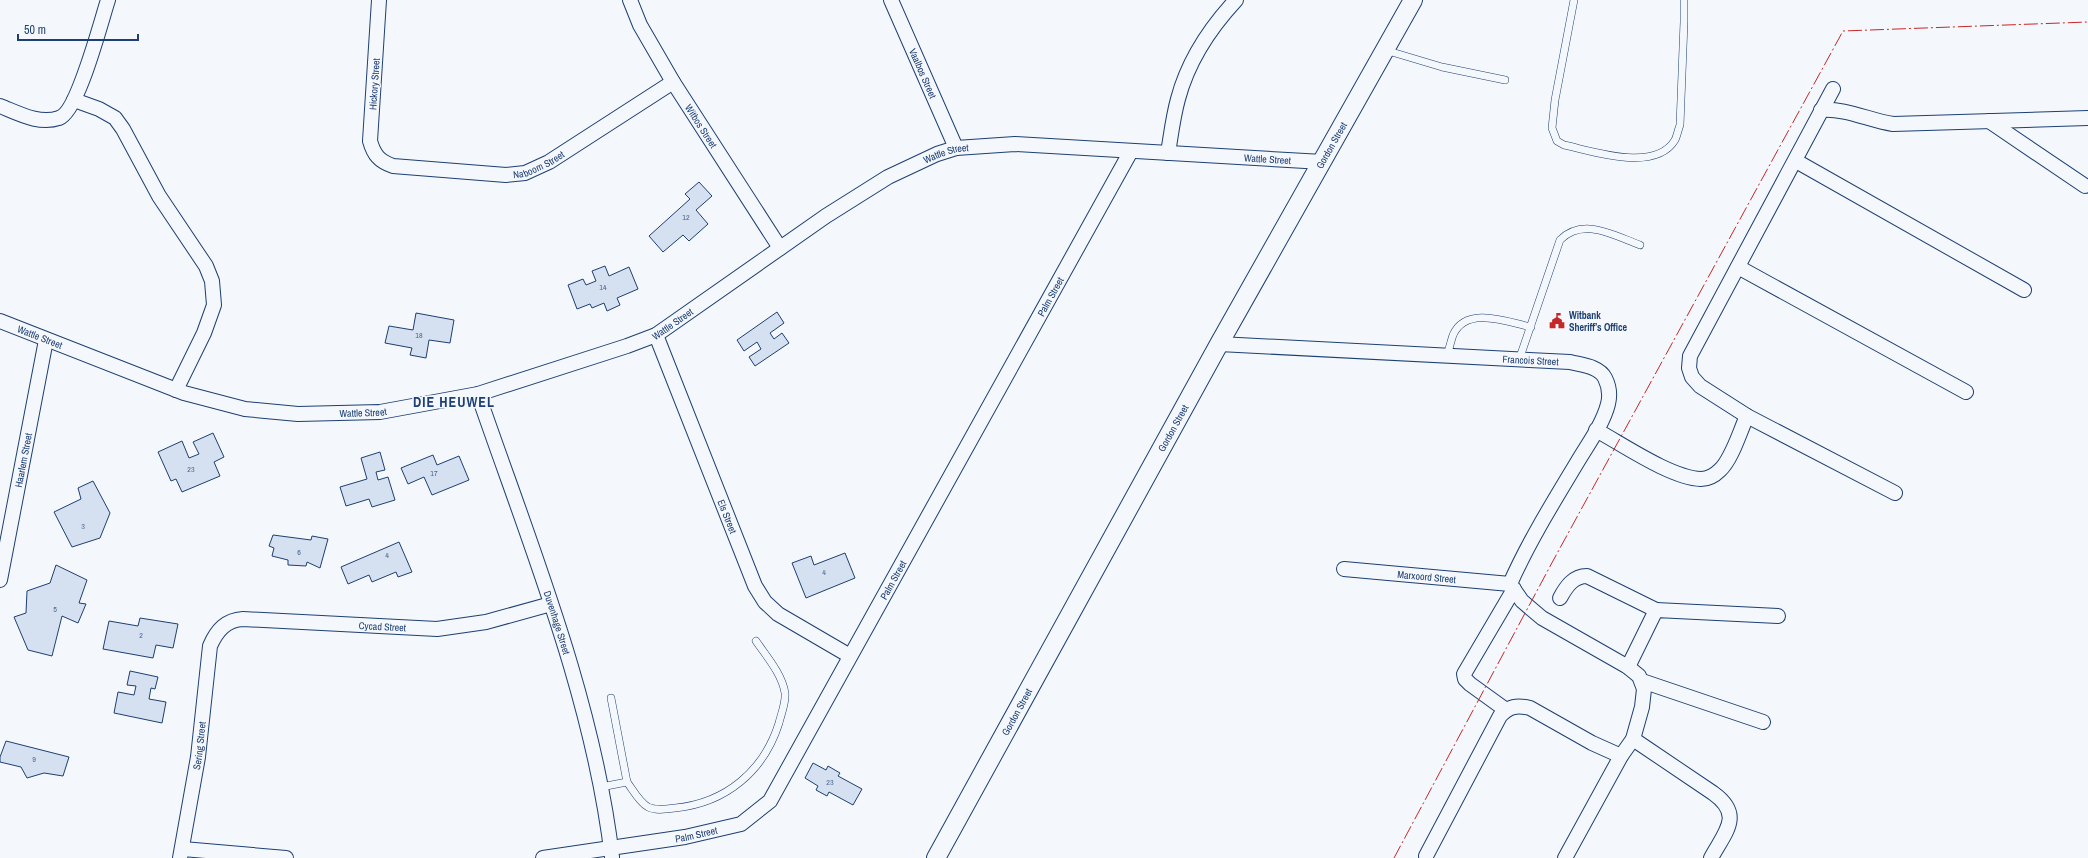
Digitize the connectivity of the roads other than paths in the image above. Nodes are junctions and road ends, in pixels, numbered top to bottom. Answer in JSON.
{"nodes":[{"id":1,"x":108,"y":0,"type":"edge"},
{"id":2,"x":379,"y":0,"type":"edge"},
{"id":3,"x":630,"y":0,"type":"edge"},
{"id":4,"x":891,"y":0,"type":"edge"},
{"id":5,"x":1236,"y":0,"type":"edge"},
{"id":6,"x":1413,"y":0,"type":"edge"},
{"id":7,"x":1574,"y":0,"type":"edge"},
{"id":8,"x":1684,"y":0,"type":"edge"},
{"id":9,"x":1385,"y":50,"type":"junction"},
{"id":10,"x":1505,"y":80,"type":"dead end"},
{"id":11,"x":673,"y":82,"type":"junction"},
{"id":12,"x":1833,"y":89,"type":"dead end"},
{"id":13,"x":74,"y":100,"type":"junction"},
{"id":14,"x":0,"y":106,"type":"edge"},
{"id":15,"x":1821,"y":110,"type":"junction"},
{"id":16,"x":2088,"y":118,"type":"edge"},
{"id":17,"x":1989,"y":121,"type":"junction"},
{"id":18,"x":956,"y":148,"type":"junction"},
{"id":19,"x":1131,"y":151,"type":"junction"},
{"id":20,"x":1168,"y":153,"type":"junction"},
{"id":21,"x":1796,"y":161,"type":"junction"},
{"id":22,"x":1323,"y":162,"type":"junction"},
{"id":23,"x":384,"y":163,"type":"joint"},
{"id":24,"x":2085,"y":186,"type":"dead end"},
{"id":25,"x":1640,"y":245,"type":"dead end"},
{"id":26,"x":780,"y":248,"type":"junction"},
{"id":27,"x":1738,"y":267,"type":"junction"},
{"id":28,"x":2024,"y":290,"type":"dead end"},
{"id":29,"x":0,"y":321,"type":"edge"},
{"id":30,"x":1530,"y":327,"type":"junction"},
{"id":31,"x":656,"y":335,"type":"junction"},
{"id":32,"x":46,"y":340,"type":"junction"},
{"id":33,"x":1219,"y":344,"type":"junction"},
{"id":34,"x":1447,"y":356,"type":"junction"},
{"id":35,"x":1519,"y":360,"type":"junction"},
{"id":36,"x":176,"y":390,"type":"junction"},
{"id":37,"x":1966,"y":392,"type":"dead end"},
{"id":38,"x":478,"y":394,"type":"junction"},
{"id":39,"x":1747,"y":416,"type":"junction"},
{"id":40,"x":1596,"y":430,"type":"junction"},
{"id":41,"x":1895,"y":493,"type":"dead end"},
{"id":42,"x":2,"y":552,"type":"edge"},
{"id":43,"x":1344,"y":569,"type":"dead end"},
{"id":44,"x":0,"y":580,"type":"edge"},
{"id":45,"x":1512,"y":586,"type":"junction"},
{"id":46,"x":1560,"y":598,"type":"dead end"},
{"id":47,"x":551,"y":604,"type":"junction"},
{"id":48,"x":1656,"y":610,"type":"junction"},
{"id":49,"x":1778,"y":616,"type":"dead end"},
{"id":50,"x":216,"y":634,"type":"joint"},
{"id":51,"x":756,"y":641,"type":"dead end"},
{"id":52,"x":850,"y":656,"type":"junction"},
{"id":53,"x":1628,"y":667,"type":"junction"},
{"id":54,"x":1642,"y":681,"type":"junction"},
{"id":55,"x":611,"y":698,"type":"dead end"},
{"id":56,"x":1506,"y":710,"type":"junction"},
{"id":57,"x":1763,"y":722,"type":"dead end"},
{"id":58,"x":1633,"y":739,"type":"junction"},
{"id":59,"x":1621,"y":756,"type":"junction"},
{"id":60,"x":627,"y":782,"type":"junction"},
{"id":61,"x":601,"y":787,"type":"junction"},
{"id":62,"x":181,"y":854,"type":"edge"},
{"id":63,"x":612,"y":854,"type":"edge"},
{"id":64,"x":1426,"y":856,"type":"dead end"},
{"id":65,"x":286,"y":858,"type":"edge"},
{"id":66,"x":543,"y":858,"type":"edge"},
{"id":67,"x":936,"y":858,"type":"edge"},
{"id":68,"x":1565,"y":858,"type":"edge"},
{"id":69,"x":1711,"y":858,"type":"edge"}],
"edges":[{"from":1,"to":13,"type":"street"},
{"from":2,"to":23,"type":"street","name":"Hickory Street"},
{"from":3,"to":11,"type":"street","name":"Witbos Street"},
{"from":4,"to":18,"type":"street","name":"Vaalbos Street"},
{"from":5,"to":20,"type":"street"},
{"from":6,"to":9,"type":"street","name":"Gordon Street"},
{"from":7,"to":8,"type":"lane"},
{"from":9,"to":10,"type":"lane"},
{"from":9,"to":22,"type":"street","name":"Gordon Street"},
{"from":11,"to":23,"type":"street","name":"Naboom Street"},
{"from":11,"to":26,"type":"street","name":"Witbos Street"},
{"from":12,"to":15,"type":"street"},
{"from":13,"to":14,"type":"street"},
{"from":13,"to":36,"type":"street"},
{"from":15,"to":17,"type":"street"},
{"from":15,"to":21,"type":"street"},
{"from":16,"to":17,"type":"street"},
{"from":17,"to":24,"type":"street"},
{"from":18,"to":19,"type":"street","name":"Wattle Street"},
{"from":18,"to":26,"type":"street","name":"Wattle Street"},
{"from":19,"to":20,"type":"street","name":"Wattle Street"},
{"from":19,"to":52,"type":"street","name":"Palm Street"},
{"from":20,"to":22,"type":"street","name":"Wattle Street"},
{"from":21,"to":27,"type":"street"},
{"from":21,"to":28,"type":"street"},
{"from":22,"to":33,"type":"street","name":"Gordon Street"},
{"from":25,"to":30,"type":"lane"},
{"from":26,"to":31,"type":"street","name":"Wattle Street"},
{"from":27,"to":37,"type":"street"},
{"from":27,"to":39,"type":"street"},
{"from":29,"to":32,"type":"street","name":"Wattle Street"},
{"from":30,"to":34,"type":"lane"},
{"from":30,"to":35,"type":"lane"},
{"from":31,"to":38,"type":"street","name":"Wattle Street"},
{"from":31,"to":52,"type":"street","name":"Els Street"},
{"from":32,"to":36,"type":"street","name":"Wattle Street"},
{"from":32,"to":42,"type":"street","name":"Haarlem Street"},
{"from":33,"to":34,"type":"street","name":"Francois Street"},
{"from":33,"to":67,"type":"street","name":"Gordon Street"},
{"from":34,"to":35,"type":"street","name":"Francois Street"},
{"from":35,"to":40,"type":"street","name":"Francois Street"},
{"from":36,"to":38,"type":"street","name":"Wattle Street"},
{"from":38,"to":47,"type":"street","name":"Duvenhage Street"},
{"from":39,"to":40,"type":"street"},
{"from":39,"to":41,"type":"street"},
{"from":40,"to":45,"type":"street","name":"Francois Street"},
{"from":42,"to":44,"type":"street","name":"Haarlem Street"},
{"from":43,"to":45,"type":"street","name":"Marxoord Street"},
{"from":45,"to":53,"type":"street"},
{"from":45,"to":56,"type":"street","name":"Francois Street"},
{"from":46,"to":48,"type":"street"},
{"from":47,"to":50,"type":"street","name":"Cycad Street"},
{"from":47,"to":61,"type":"street","name":"Duvenhage Street"},
{"from":48,"to":49,"type":"street"},
{"from":48,"to":53,"type":"street"},
{"from":50,"to":62,"type":"street","name":"Sering Street"},
{"from":51,"to":60,"type":"lane"},
{"from":52,"to":63,"type":"street","name":"Palm Street"},
{"from":53,"to":54,"type":"street"},
{"from":54,"to":57,"type":"street"},
{"from":54,"to":58,"type":"street"},
{"from":55,"to":60,"type":"lane"},
{"from":56,"to":59,"type":"street"},
{"from":56,"to":64,"type":"street"},
{"from":58,"to":59,"type":"street"},
{"from":58,"to":69,"type":"street"},
{"from":59,"to":68,"type":"street"},
{"from":60,"to":61,"type":"lane"},
{"from":61,"to":63,"type":"street","name":"Duvenhage Street"},
{"from":62,"to":65,"type":"street"},
{"from":63,"to":66,"type":"street","name":"Palm Street"}]}
